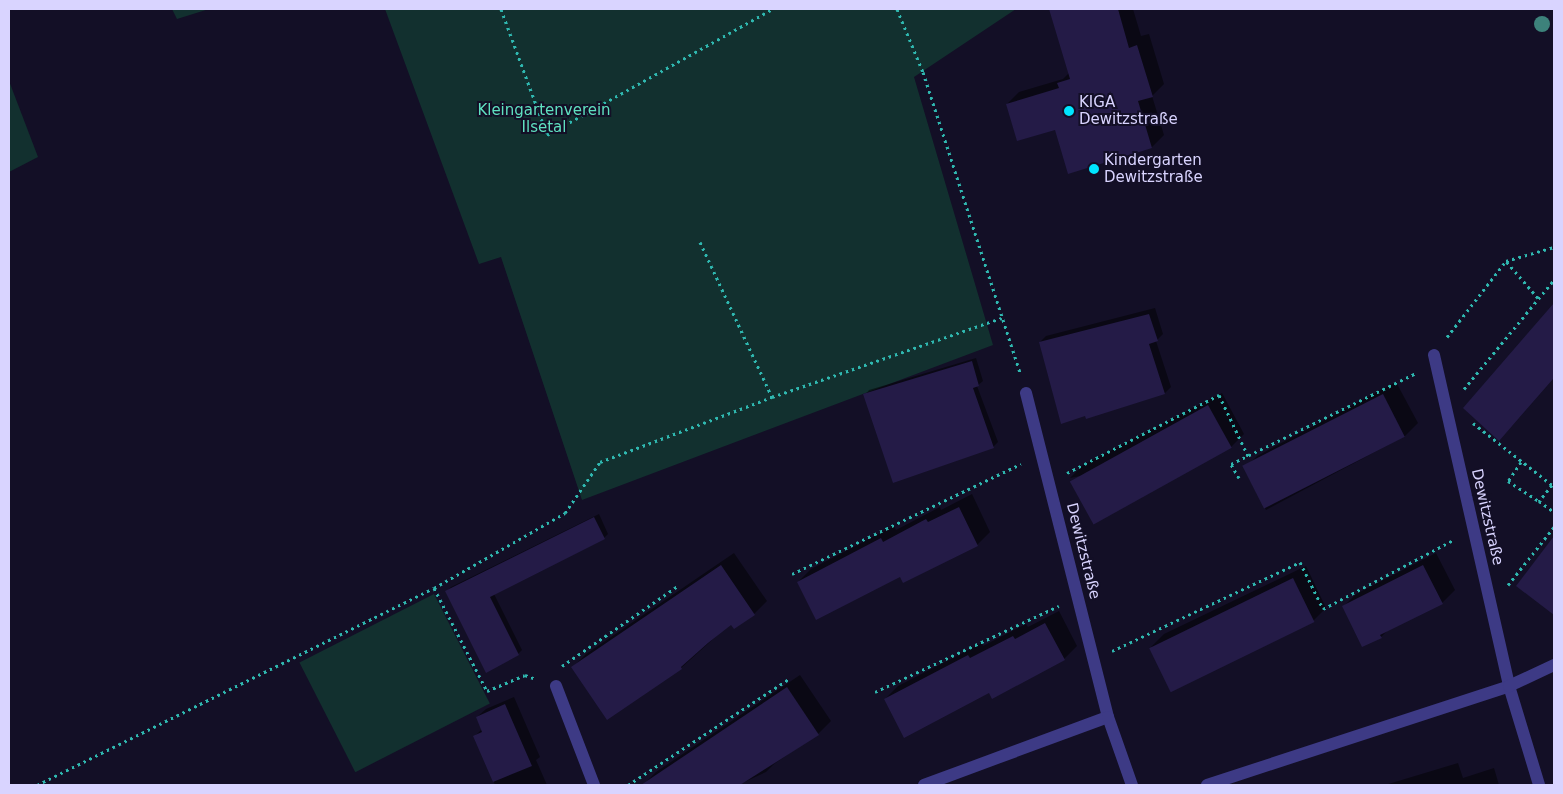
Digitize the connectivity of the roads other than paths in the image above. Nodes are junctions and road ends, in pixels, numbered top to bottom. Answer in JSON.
{"nodes":[{"id":1,"x":1434,"y":359,"type":"road end"},
{"id":2,"x":1026,"y":393,"type":"road end"},
{"id":3,"x":1554,"y":666,"type":"edge"},
{"id":4,"x":556,"y":686,"type":"road end"},
{"id":5,"x":1509,"y":686,"type":"junction"},
{"id":6,"x":1108,"y":717,"type":"junction"},
{"id":7,"x":594,"y":785,"type":"edge"},
{"id":8,"x":924,"y":785,"type":"edge"},
{"id":9,"x":1132,"y":785,"type":"edge"},
{"id":10,"x":1207,"y":785,"type":"edge"},
{"id":11,"x":1539,"y":785,"type":"edge"}],
"edges":[{"from":1,"to":5,"type":"street","name":"Dewitzstraße"},
{"from":2,"to":6,"type":"street","name":"Dewitzstraße"},
{"from":3,"to":5,"type":"street"},
{"from":4,"to":7,"type":"street"},
{"from":5,"to":10,"type":"street"},
{"from":5,"to":11,"type":"street","name":"Dewitzstraße"},
{"from":6,"to":8,"type":"street"},
{"from":6,"to":9,"type":"street","name":"Dewitzstraße"}]}
